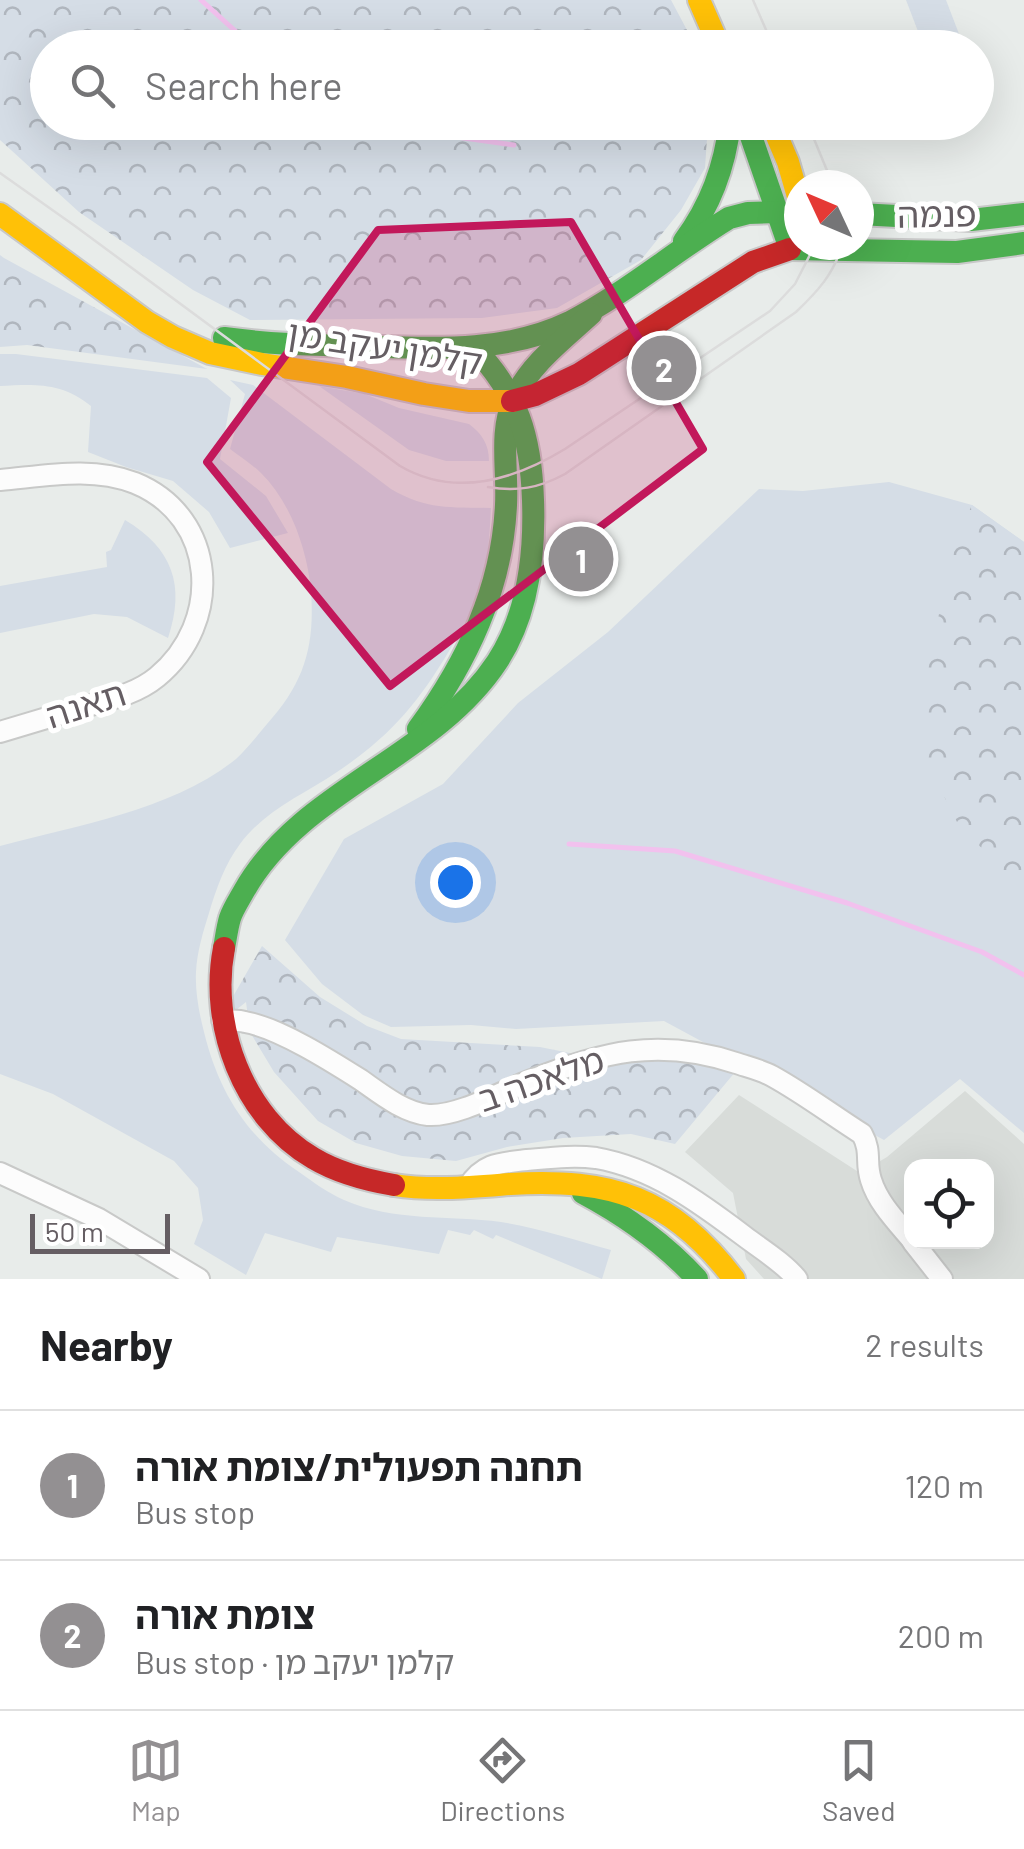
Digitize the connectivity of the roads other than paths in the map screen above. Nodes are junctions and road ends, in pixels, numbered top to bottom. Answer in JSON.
{"nodes":[{"id":1,"x":699,"y":0,"type":"edge"},
{"id":2,"x":719,"y":0,"type":"edge"},
{"id":3,"x":712,"y":30,"type":"edge"},
{"id":4,"x":732,"y":30,"type":"edge"},
{"id":5,"x":727,"y":140,"type":"edge"},
{"id":6,"x":754,"y":140,"type":"edge"},
{"id":7,"x":779,"y":140,"type":"edge"},
{"id":8,"x":790,"y":170,"type":"edge"},
{"id":9,"x":784,"y":203,"type":"edge"},
{"id":10,"x":784,"y":212,"type":"edge"},
{"id":11,"x":0,"y":214,"type":"edge"},
{"id":12,"x":1024,"y":214,"type":"edge"},
{"id":13,"x":874,"y":215,"type":"edge"},
{"id":14,"x":1024,"y":243,"type":"edge"},
{"id":15,"x":784,"y":245,"type":"edge"},
{"id":16,"x":874,"y":245,"type":"edge"},
{"id":17,"x":664,"y":261,"type":"junction"},
{"id":18,"x":602,"y":303,"type":"junction"},
{"id":19,"x":122,"y":304,"type":"junction"},
{"id":20,"x":474,"y":348,"type":"junction"},
{"id":21,"x":513,"y":401,"type":"junction"},
{"id":22,"x":0,"y":480,"type":"edge"},
{"id":23,"x":0,"y":732,"type":"edge"},
{"id":24,"x":382,"y":767,"type":"junction"},
{"id":25,"x":222,"y":1020,"type":"junction"},
{"id":26,"x":0,"y":1173,"type":"edge"},
{"id":27,"x":564,"y":1183,"type":"junction"},
{"id":28,"x":468,"y":1187,"type":"junction"},
{"id":29,"x":904,"y":1231,"type":"edge"},
{"id":30,"x":650,"y":1234,"type":"junction"},
{"id":31,"x":918,"y":1249,"type":"edge"},
{"id":32,"x":728,"y":1278,"type":"edge"},
{"id":33,"x":199,"y":1279,"type":"edge"},
{"id":34,"x":668,"y":1279,"type":"edge"},
{"id":35,"x":697,"y":1279,"type":"edge"},
{"id":36,"x":798,"y":1279,"type":"edge"},
{"id":37,"x":942,"y":1279,"type":"edge"}],
"edges":[{"from":1,"to":3,"type":"main road"},
{"from":2,"to":4,"type":"main road"},
{"from":5,"to":17,"type":"main road"},
{"from":6,"to":9,"type":"main road"},
{"from":7,"to":8,"type":"main road"},
{"from":10,"to":17,"type":"main road","name":"קלמן יעקב מן"},
{"from":11,"to":19,"type":"main road","name":"קלמן יעקב מן"},
{"from":12,"to":13,"type":"main road","name":"פנמה"},
{"from":14,"to":16,"type":"main road","name":"פנמה"},
{"from":15,"to":21,"type":"main road","name":"קלמן יעקב מן"},
{"from":17,"to":18,"type":"main road","name":"קלמן יעקב מן"},
{"from":18,"to":20,"type":"main road","name":"קלמן יעקב מן"},
{"from":18,"to":21,"type":"main road"},
{"from":19,"to":20,"type":"main road","name":"קלמן יעקב מן"},
{"from":19,"to":21,"type":"main road","name":"קלמן יעקב מן"},
{"from":20,"to":21,"type":"main road"},
{"from":21,"to":24,"type":"main road"},
{"from":21,"to":24,"type":"main road"},
{"from":22,"to":23,"type":"street","name":"תאנה"},
{"from":24,"to":25,"type":"main road"},
{"from":25,"to":28,"type":"main road"},
{"from":25,"to":29,"type":"street","name":"מלאכה ב"},
{"from":26,"to":33,"type":"street"},
{"from":27,"to":28,"type":"main road"},
{"from":27,"to":30,"type":"main road"},
{"from":27,"to":32,"type":"main road"},
{"from":28,"to":36,"type":"street"},
{"from":30,"to":34,"type":"main road"},
{"from":30,"to":35,"type":"main road"},
{"from":31,"to":37,"type":"street","name":"מלאכה ב"}]}
